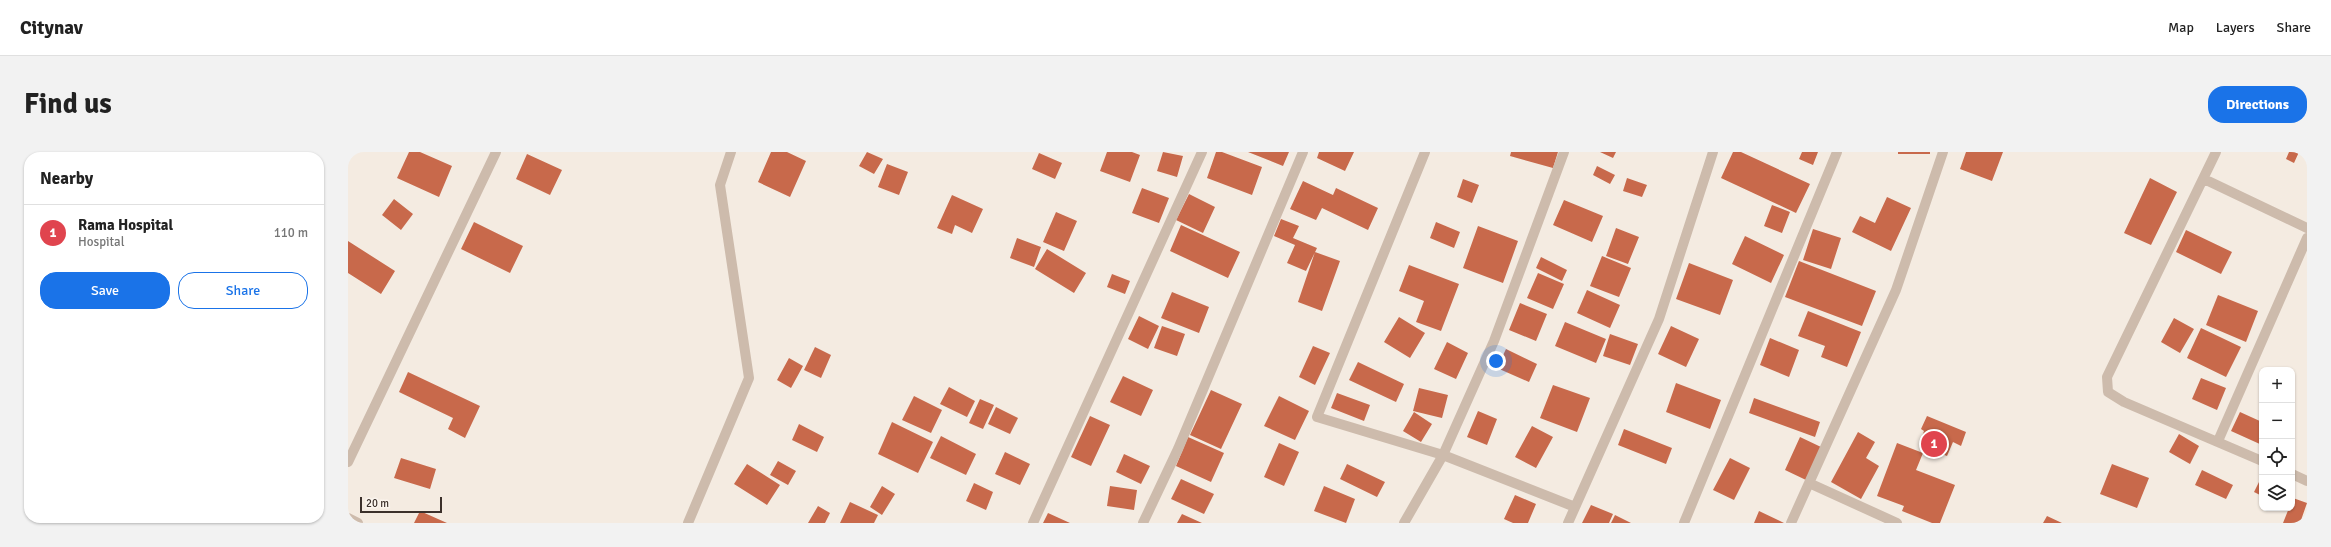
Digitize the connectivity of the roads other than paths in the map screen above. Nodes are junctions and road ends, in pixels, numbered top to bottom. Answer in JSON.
{"nodes":[{"id":1,"x":496,"y":152,"type":"edge"},
{"id":2,"x":731,"y":152,"type":"edge"},
{"id":3,"x":1202,"y":152,"type":"edge"},
{"id":4,"x":1303,"y":152,"type":"edge"},
{"id":5,"x":1425,"y":152,"type":"edge"},
{"id":6,"x":1564,"y":152,"type":"edge"},
{"id":7,"x":1713,"y":152,"type":"edge"},
{"id":8,"x":1837,"y":152,"type":"edge"},
{"id":9,"x":1943,"y":152,"type":"edge"},
{"id":10,"x":2216,"y":152,"type":"edge"},
{"id":11,"x":2204,"y":179,"type":"junction"},
{"id":12,"x":2307,"y":228,"type":"edge"},
{"id":13,"x":2307,"y":238,"type":"edge"},
{"id":14,"x":2218,"y":440,"type":"junction"},
{"id":15,"x":1444,"y":455,"type":"junction"},
{"id":16,"x":2259,"y":459,"type":"edge"},
{"id":17,"x":348,"y":462,"type":"edge"},
{"id":18,"x":2294,"y":475,"type":"edge"},
{"id":19,"x":2307,"y":481,"type":"edge"},
{"id":20,"x":1809,"y":483,"type":"junction"},
{"id":21,"x":1575,"y":507,"type":"junction"},
{"id":22,"x":348,"y":518,"type":"edge"},
{"id":23,"x":358,"y":523,"type":"edge"},
{"id":24,"x":688,"y":523,"type":"edge"},
{"id":25,"x":1033,"y":523,"type":"edge"},
{"id":26,"x":1143,"y":523,"type":"edge"},
{"id":27,"x":1404,"y":523,"type":"edge"},
{"id":28,"x":1568,"y":523,"type":"edge"},
{"id":29,"x":1684,"y":523,"type":"edge"},
{"id":30,"x":1791,"y":523,"type":"edge"},
{"id":31,"x":1897,"y":523,"type":"edge"}],
"edges":[{"from":1,"to":17,"type":"street"},
{"from":2,"to":24,"type":"street"},
{"from":3,"to":25,"type":"street"},
{"from":4,"to":26,"type":"street"},
{"from":5,"to":15,"type":"street"},
{"from":6,"to":15,"type":"street"},
{"from":7,"to":21,"type":"street"},
{"from":8,"to":29,"type":"street"},
{"from":9,"to":20,"type":"street"},
{"from":10,"to":11,"type":"street"},
{"from":11,"to":12,"type":"street"},
{"from":11,"to":14,"type":"street"},
{"from":13,"to":14,"type":"street"},
{"from":14,"to":16,"type":"street"},
{"from":15,"to":21,"type":"street"},
{"from":15,"to":27,"type":"street"},
{"from":18,"to":19,"type":"street"},
{"from":20,"to":30,"type":"street"},
{"from":20,"to":31,"type":"street"},
{"from":21,"to":28,"type":"street"},
{"from":22,"to":23,"type":"street"}]}
